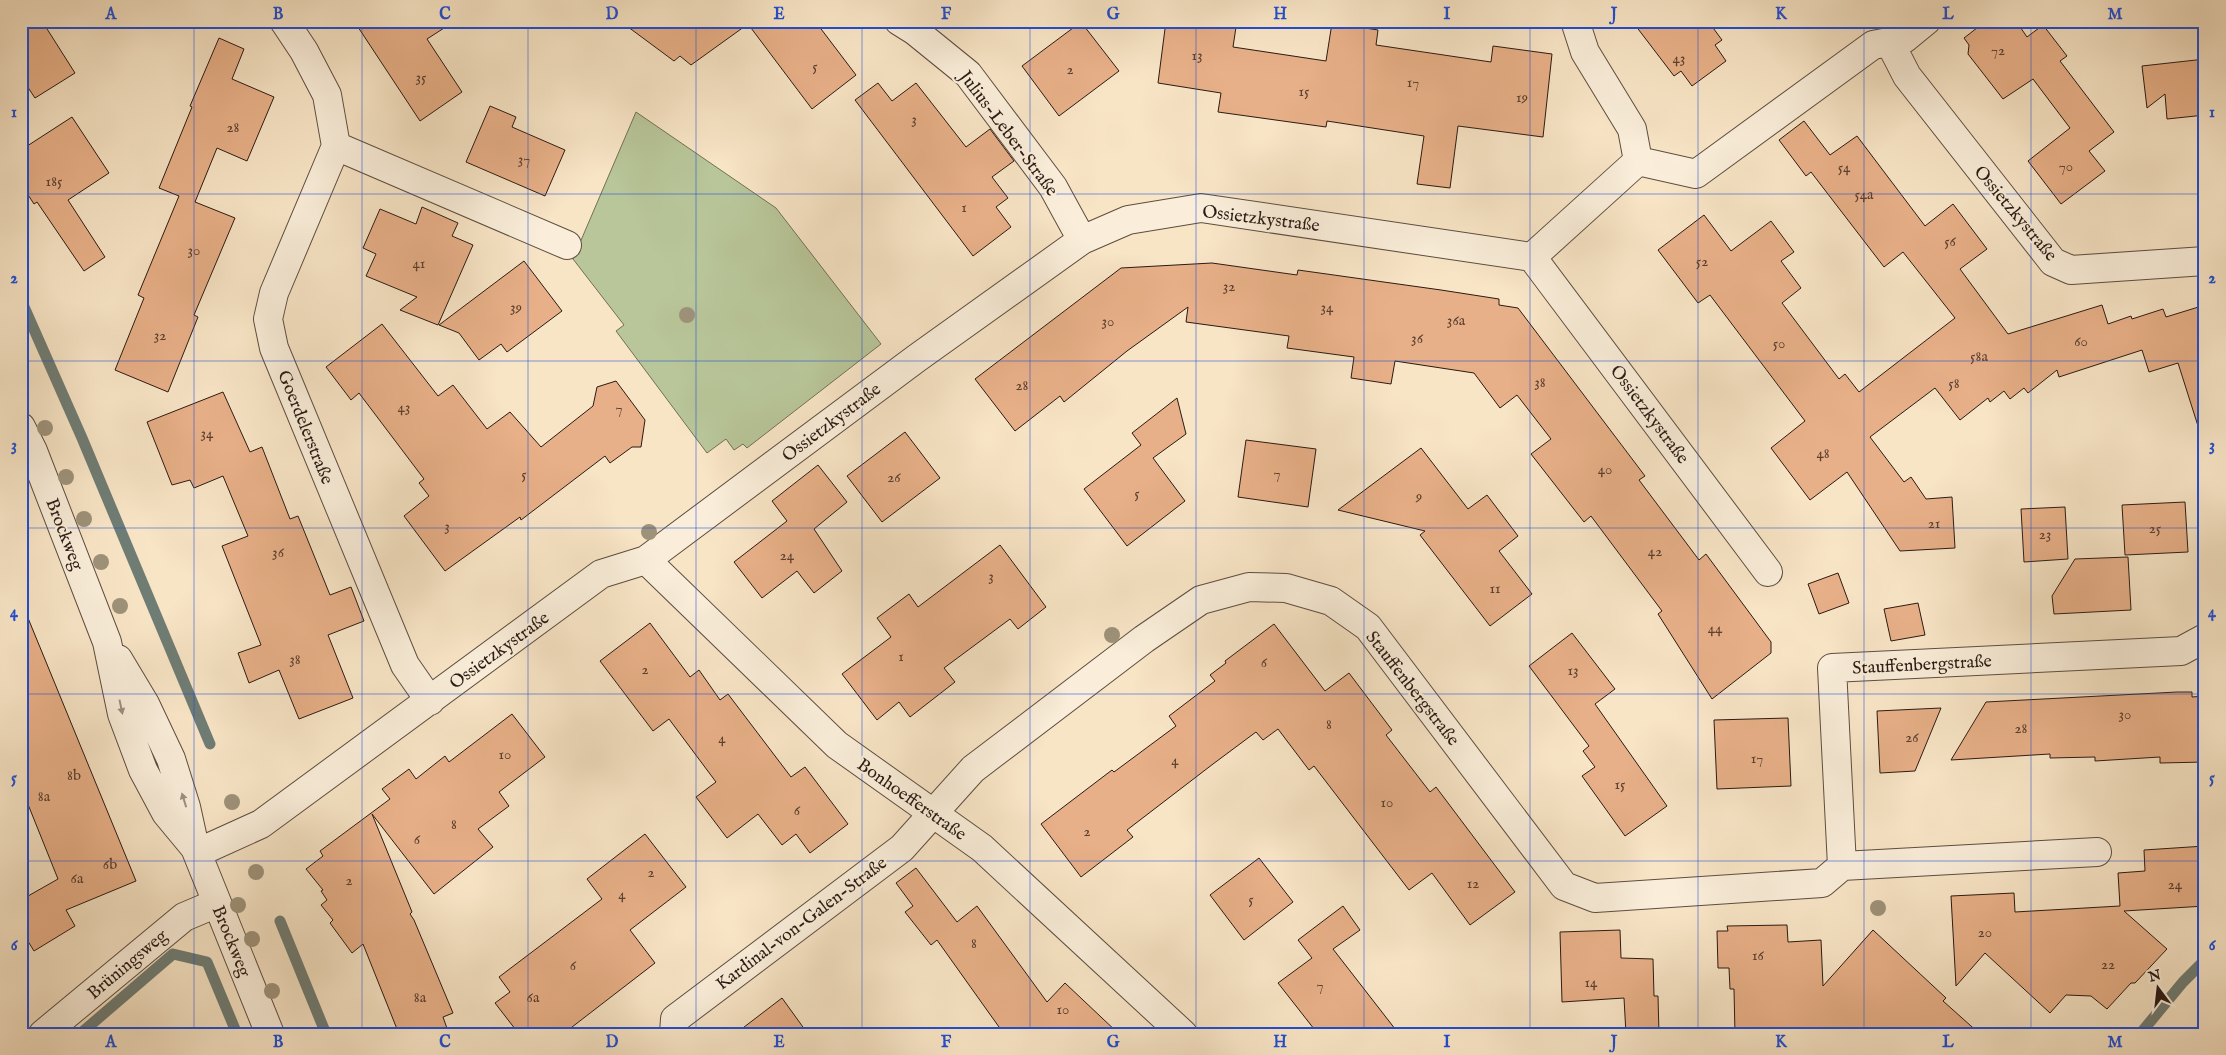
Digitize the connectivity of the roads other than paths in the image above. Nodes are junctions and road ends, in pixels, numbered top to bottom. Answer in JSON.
{"nodes":[{"id":1,"x":284,"y":21,"type":"edge"},
{"id":2,"x":900,"y":21,"type":"edge"},
{"id":3,"x":1575,"y":21,"type":"edge"},
{"id":4,"x":1926,"y":21,"type":"edge"},
{"id":5,"x":1889,"y":42,"type":"junction"},
{"id":6,"x":336,"y":146,"type":"junction"},
{"id":7,"x":1638,"y":161,"type":"junction"},
{"id":8,"x":1082,"y":240,"type":"junction"},
{"id":9,"x":567,"y":245,"type":"dead end"},
{"id":10,"x":1532,"y":257,"type":"junction"},
{"id":11,"x":2205,"y":261,"type":"edge"},
{"id":12,"x":21,"y":427,"type":"edge"},
{"id":13,"x":646,"y":560,"type":"junction"},
{"id":14,"x":1768,"y":572,"type":"dead end"},
{"id":15,"x":2205,"y":638,"type":"edge"},
{"id":16,"x":430,"y":701,"type":"junction"},
{"id":17,"x":934,"y":813,"type":"junction"},
{"id":18,"x":196,"y":850,"type":"junction"},
{"id":19,"x":2097,"y":852,"type":"dead end"},
{"id":20,"x":1842,"y":866,"type":"junction"},
{"id":21,"x":217,"y":903,"type":"junction"},
{"id":22,"x":43,"y":1034,"type":"edge"},
{"id":23,"x":270,"y":1034,"type":"edge"},
{"id":24,"x":674,"y":1034,"type":"edge"},
{"id":25,"x":1183,"y":1034,"type":"edge"}],
"edges":[{"from":1,"to":6,"type":"street"},
{"from":2,"to":8,"type":"street","name":"Julius-Leber-Straße"},
{"from":3,"to":7,"type":"street"},
{"from":4,"to":5,"type":"street"},
{"from":5,"to":7,"type":"street"},
{"from":5,"to":11,"type":"street","name":"Ossietzkystraße"},
{"from":6,"to":9,"type":"street"},
{"from":6,"to":16,"type":"street","name":"Goerdelerstraße"},
{"from":7,"to":10,"type":"street"},
{"from":8,"to":10,"type":"street","name":"Ossietzkystraße"},
{"from":8,"to":13,"type":"street","name":"Ossietzkystraße"},
{"from":10,"to":14,"type":"street","name":"Ossietzkystraße"},
{"from":12,"to":18,"type":"street","name":"Brockweg"},
{"from":13,"to":16,"type":"street","name":"Ossietzkystraße"},
{"from":13,"to":17,"type":"street","name":"Bonhoefferstraße"},
{"from":15,"to":20,"type":"street","name":"Stauffenbergstraße"},
{"from":16,"to":18,"type":"street","name":"Ossietzkystraße"},
{"from":17,"to":20,"type":"street","name":"Stauffenbergstraße"},
{"from":17,"to":24,"type":"street","name":"Kardinal-von-Galen-Straße"},
{"from":17,"to":25,"type":"street","name":"Bonhoefferstraße"},
{"from":18,"to":21,"type":"street","name":"Brockweg"},
{"from":19,"to":20,"type":"street"},
{"from":21,"to":22,"type":"street","name":"Brüningsweg"},
{"from":21,"to":23,"type":"street","name":"Brockweg"}]}
